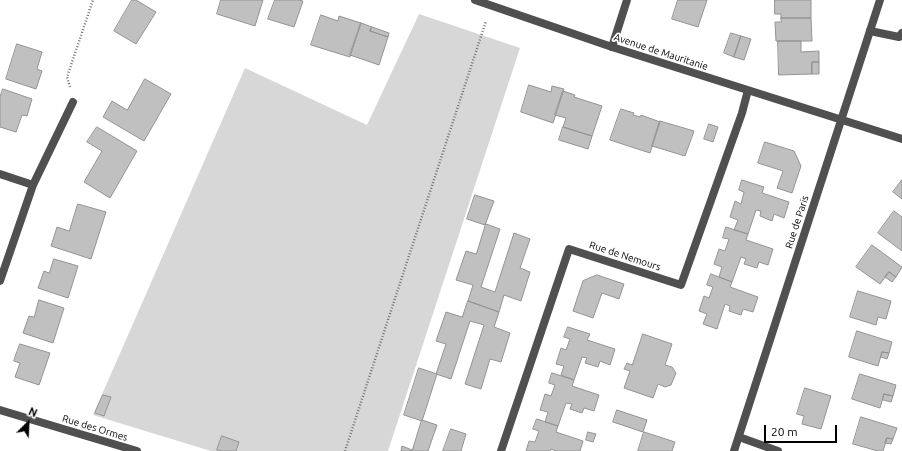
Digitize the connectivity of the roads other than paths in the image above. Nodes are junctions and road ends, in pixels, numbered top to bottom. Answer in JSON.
{"nodes":[{"id":1,"x":475,"y":0,"type":"edge"},
{"id":2,"x":627,"y":0,"type":"edge"},
{"id":3,"x":880,"y":0,"type":"edge"},
{"id":4,"x":870,"y":31,"type":"junction"},
{"id":5,"x":902,"y":33,"type":"edge"},
{"id":6,"x":612,"y":47,"type":"junction"},
{"id":7,"x":748,"y":90,"type":"junction"},
{"id":8,"x":73,"y":102,"type":"road end"},
{"id":9,"x":842,"y":120,"type":"junction"},
{"id":10,"x":902,"y":139,"type":"edge"},
{"id":11,"x":0,"y":174,"type":"edge"},
{"id":12,"x":33,"y":185,"type":"junction"},
{"id":13,"x":0,"y":281,"type":"edge"},
{"id":14,"x":0,"y":410,"type":"edge"},
{"id":15,"x":739,"y":437,"type":"junction"},
{"id":16,"x":137,"y":451,"type":"edge"},
{"id":17,"x":502,"y":451,"type":"edge"},
{"id":18,"x":734,"y":451,"type":"edge"},
{"id":19,"x":778,"y":451,"type":"edge"}],
"edges":[{"from":1,"to":6,"type":"street","name":"Avenue de Mauritanie"},
{"from":2,"to":6,"type":"street"},
{"from":3,"to":4,"type":"street","name":"Rue de Paris"},
{"from":4,"to":5,"type":"street"},
{"from":4,"to":9,"type":"street","name":"Rue de Paris"},
{"from":6,"to":7,"type":"street","name":"Avenue de Mauritanie"},
{"from":7,"to":9,"type":"street","name":"Avenue de Mauritanie"},
{"from":7,"to":17,"type":"street","name":"Rue de Nemours"},
{"from":8,"to":12,"type":"street"},
{"from":9,"to":10,"type":"street","name":"Avenue de Mauritanie"},
{"from":9,"to":15,"type":"street","name":"Rue de Paris"},
{"from":11,"to":12,"type":"street"},
{"from":12,"to":13,"type":"street"},
{"from":14,"to":16,"type":"street","name":"Rue des Ormes"},
{"from":15,"to":18,"type":"street","name":"Rue de Paris"},
{"from":15,"to":19,"type":"street"}]}
